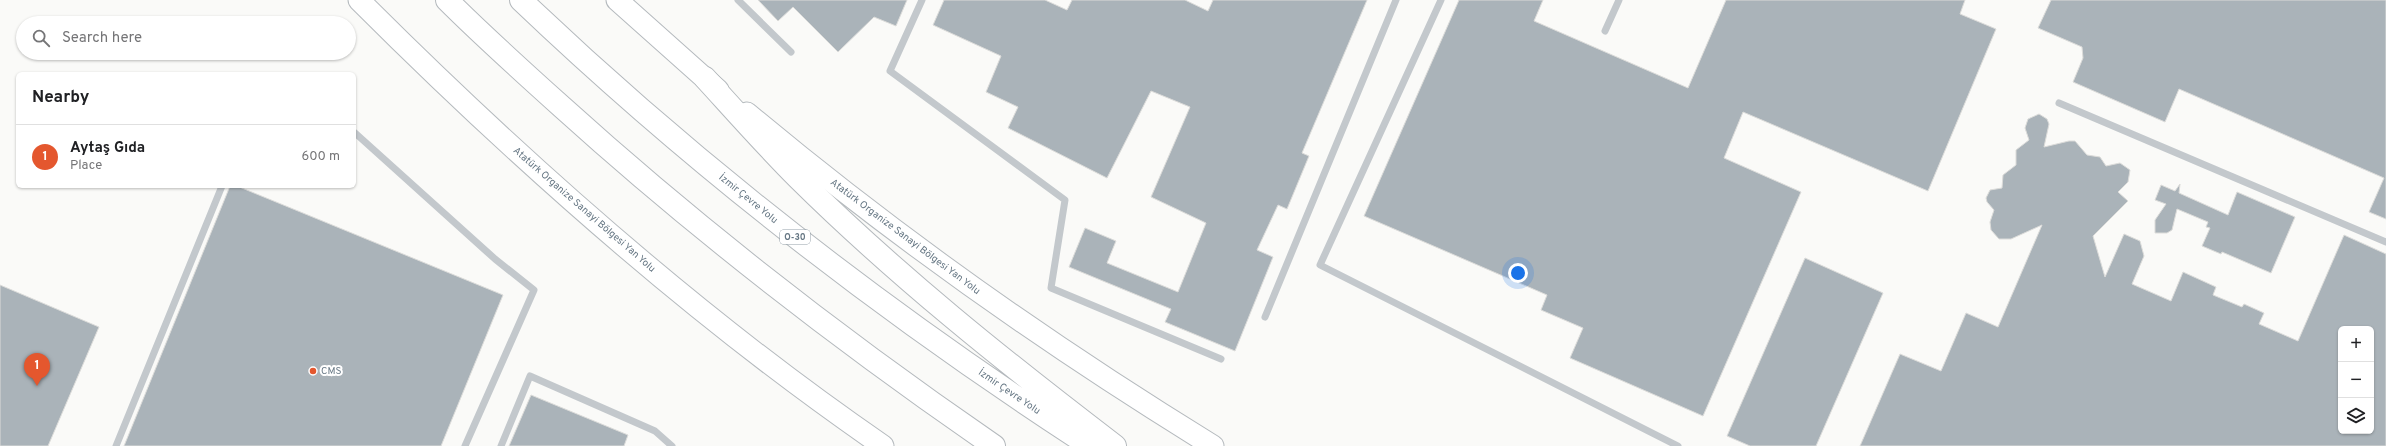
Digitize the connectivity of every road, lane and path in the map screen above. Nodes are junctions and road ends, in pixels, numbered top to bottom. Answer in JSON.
{"nodes":[{"id":1,"x":358,"y":0,"type":"edge"},
{"id":2,"x":447,"y":0,"type":"edge"},
{"id":3,"x":521,"y":0,"type":"edge"},
{"id":4,"x":617,"y":0,"type":"edge"},
{"id":5,"x":738,"y":0,"type":"edge"},
{"id":6,"x":922,"y":0,"type":"edge"},
{"id":7,"x":1396,"y":0,"type":"edge"},
{"id":8,"x":1441,"y":0,"type":"edge"},
{"id":9,"x":1619,"y":0,"type":"edge"},
{"id":10,"x":1605,"y":32,"type":"dead end"},
{"id":11,"x":791,"y":52,"type":"dead end"},
{"id":12,"x":705,"y":78,"type":"junction"},
{"id":13,"x":2059,"y":103,"type":"dead end"},
{"id":14,"x":356,"y":134,"type":"edge"},
{"id":15,"x":221,"y":188,"type":"edge"},
{"id":16,"x":2386,"y":242,"type":"edge"},
{"id":17,"x":1265,"y":317,"type":"dead end"},
{"id":18,"x":1221,"y":359,"type":"dead end"},
{"id":19,"x":116,"y":446,"type":"edge"},
{"id":20,"x":465,"y":446,"type":"edge"},
{"id":21,"x":500,"y":446,"type":"edge"},
{"id":22,"x":672,"y":446,"type":"edge"},
{"id":23,"x":883,"y":446,"type":"edge"},
{"id":24,"x":994,"y":446,"type":"edge"},
{"id":25,"x":1090,"y":446,"type":"edge"},
{"id":26,"x":1114,"y":446,"type":"edge"},
{"id":27,"x":1213,"y":446,"type":"edge"},
{"id":28,"x":1678,"y":446,"type":"edge"}],
"edges":[{"from":1,"to":23,"type":"main road","name":"Atatürk Organize Sanayi Bölgesi Yan Yolu"},
{"from":2,"to":24,"type":"highway"},
{"from":3,"to":25,"type":"highway","name":"İzmir Çevre Yolu","number":"O-30"},
{"from":4,"to":12,"type":"main road","name":"Atatürk Organize Sanayi Bölgesi Yan Yolu"},
{"from":5,"to":11,"type":"lane"},
{"from":6,"to":18,"type":"lane"},
{"from":7,"to":17,"type":"lane"},
{"from":8,"to":28,"type":"lane"},
{"from":9,"to":10,"type":"lane"},
{"from":12,"to":26,"type":"highway"},
{"from":12,"to":27,"type":"main road","name":"Atatürk Organize Sanayi Bölgesi Yan Yolu"},
{"from":13,"to":16,"type":"lane"},
{"from":14,"to":20,"type":"lane"},
{"from":15,"to":19,"type":"lane"},
{"from":21,"to":22,"type":"lane"}]}
